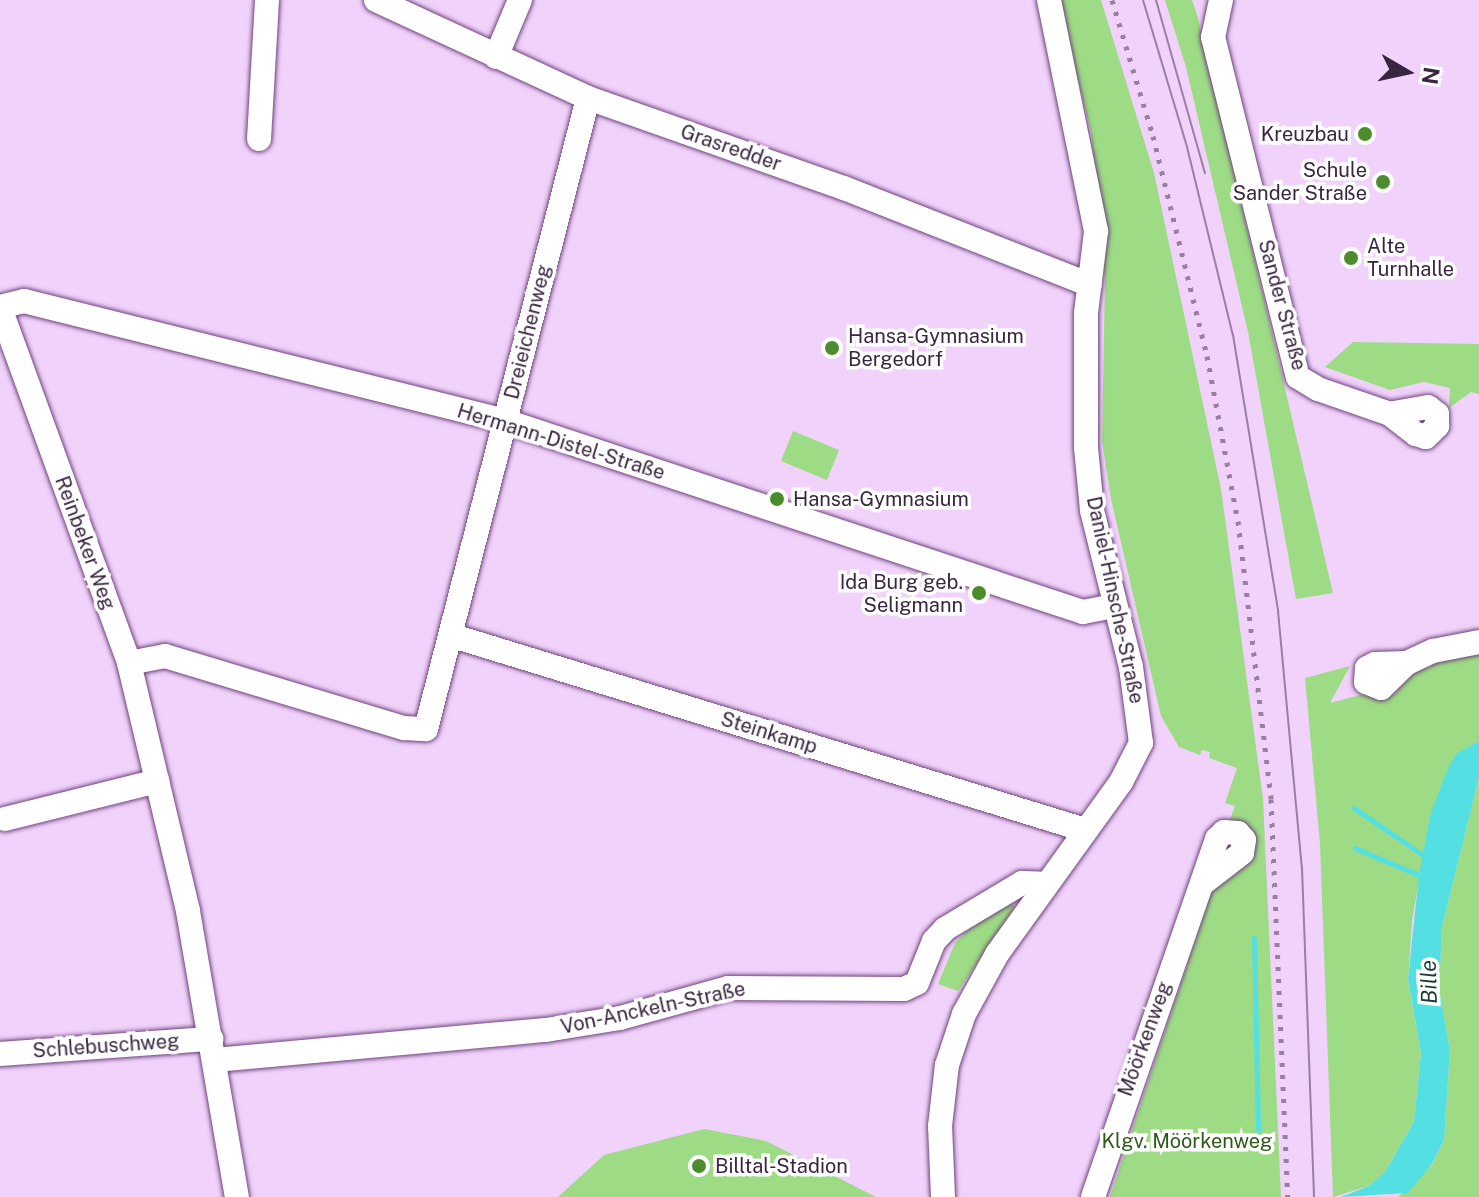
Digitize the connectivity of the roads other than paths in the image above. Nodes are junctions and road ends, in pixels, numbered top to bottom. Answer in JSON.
{"nodes":[{"id":1,"x":267,"y":0,"type":"edge"},
{"id":2,"x":376,"y":0,"type":"edge"},
{"id":3,"x":520,"y":0,"type":"edge"},
{"id":4,"x":1049,"y":0,"type":"edge"},
{"id":5,"x":1221,"y":0,"type":"edge"},
{"id":6,"x":496,"y":57,"type":"junction"},
{"id":7,"x":588,"y":98,"type":"junction"},
{"id":8,"x":259,"y":139,"type":"dead end"},
{"id":9,"x":1090,"y":285,"type":"junction"},
{"id":10,"x":0,"y":308,"type":"edge"},
{"id":11,"x":1390,"y":414,"type":"dead end"},
{"id":12,"x":505,"y":421,"type":"junction"},
{"id":13,"x":1114,"y":606,"type":"junction"},
{"id":14,"x":453,"y":636,"type":"junction"},
{"id":15,"x":1479,"y":642,"type":"edge"},
{"id":16,"x":129,"y":663,"type":"junction"},
{"id":17,"x":1407,"y":663,"type":"dead end"},
{"id":18,"x":157,"y":781,"type":"junction"},
{"id":19,"x":5,"y":819,"type":"dead end"},
{"id":20,"x":1085,"y":830,"type":"junction"},
{"id":21,"x":1232,"y":830,"type":"dead end"},
{"id":22,"x":1045,"y":884,"type":"junction"},
{"id":23,"x":213,"y":1050,"type":"junction"},
{"id":24,"x":0,"y":1054,"type":"edge"},
{"id":25,"x":237,"y":1197,"type":"edge"},
{"id":26,"x":943,"y":1197,"type":"edge"},
{"id":27,"x":1093,"y":1197,"type":"edge"}],
"edges":[{"from":1,"to":8,"type":"street"},
{"from":2,"to":6,"type":"street","name":"Grasredder"},
{"from":3,"to":6,"type":"street"},
{"from":4,"to":9,"type":"street","name":"Daniel-Hinsche-Straße"},
{"from":5,"to":11,"type":"street","name":"Sander Straße"},
{"from":6,"to":7,"type":"street","name":"Grasredder"},
{"from":7,"to":9,"type":"street","name":"Grasredder"},
{"from":7,"to":12,"type":"street","name":"Dreieichenweg"},
{"from":9,"to":13,"type":"street","name":"Daniel-Hinsche-Straße"},
{"from":10,"to":12,"type":"street","name":"Hermann-Distel-Straße"},
{"from":10,"to":16,"type":"street","name":"Reinbeker Weg"},
{"from":12,"to":13,"type":"street","name":"Hermann-Distel-Straße"},
{"from":12,"to":14,"type":"street","name":"Dreieichenweg"},
{"from":13,"to":20,"type":"street","name":"Daniel-Hinsche-Straße"},
{"from":14,"to":16,"type":"street","name":"Dreieichenweg"},
{"from":14,"to":20,"type":"street","name":"Steinkamp"},
{"from":15,"to":17,"type":"street"},
{"from":16,"to":18,"type":"street","name":"Reinbeker Weg"},
{"from":18,"to":19,"type":"street"},
{"from":18,"to":23,"type":"street","name":"Reinbeker Weg"},
{"from":20,"to":22,"type":"street","name":"Daniel-Hinsche-Straße"},
{"from":21,"to":27,"type":"street","name":"Möörkenweg"},
{"from":22,"to":23,"type":"street","name":"Von-Anckeln-Straße"},
{"from":22,"to":26,"type":"street","name":"Daniel-Hinsche-Straße"},
{"from":23,"to":24,"type":"street","name":"Schlebuschweg"},
{"from":23,"to":25,"type":"street","name":"Reinbeker Weg"}]}
